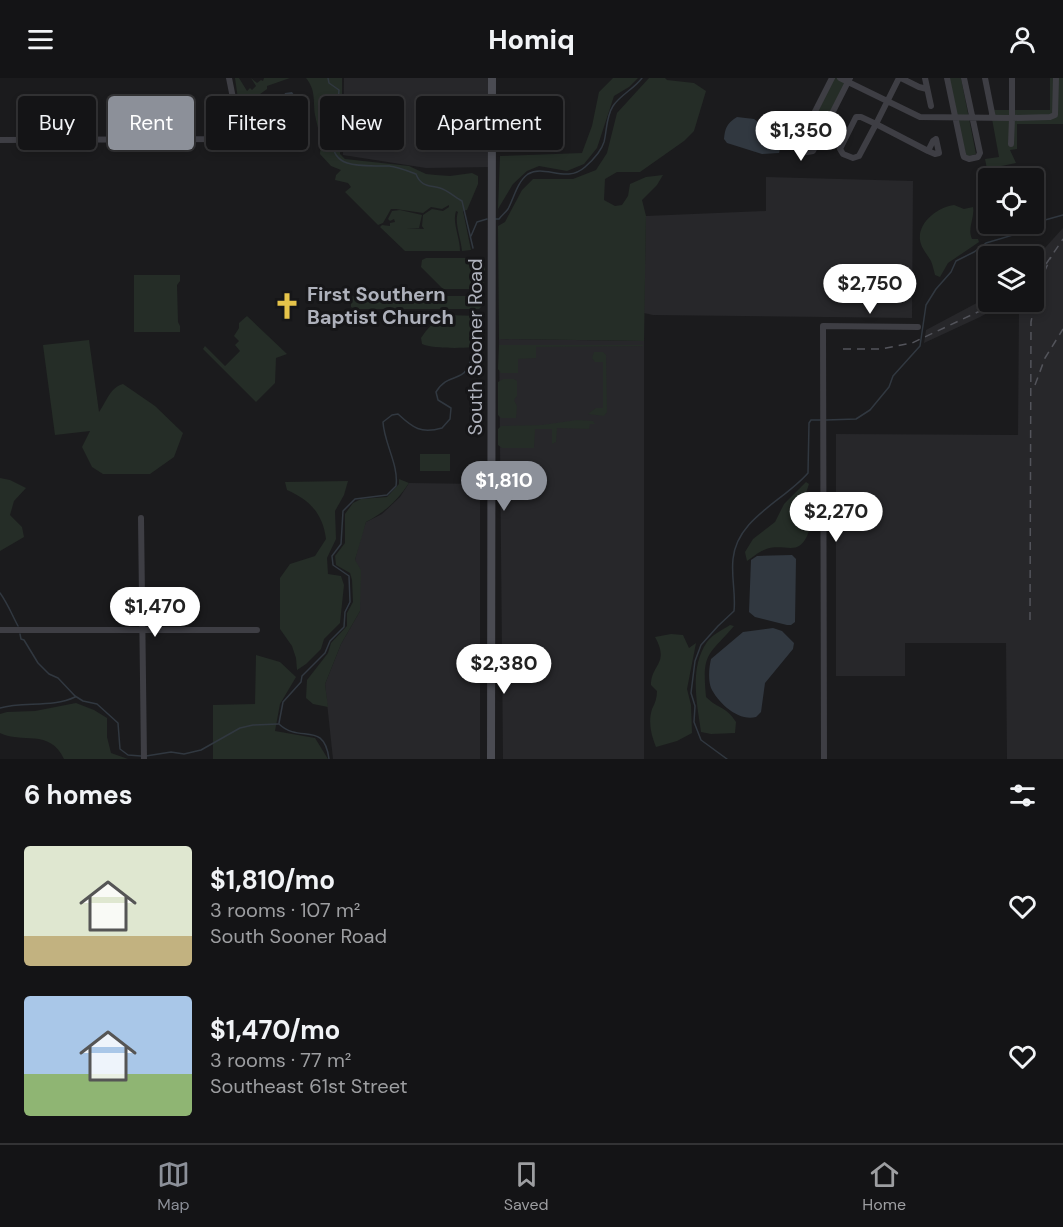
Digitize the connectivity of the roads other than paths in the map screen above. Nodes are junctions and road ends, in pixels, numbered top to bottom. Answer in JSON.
{"nodes":[{"id":1,"x":229,"y":78,"type":"edge"},
{"id":2,"x":492,"y":78,"type":"edge"},
{"id":3,"x":832,"y":78,"type":"edge"},
{"id":4,"x":840,"y":78,"type":"edge"},
{"id":5,"x":900,"y":78,"type":"edge"},
{"id":6,"x":925,"y":78,"type":"edge"},
{"id":7,"x":947,"y":78,"type":"edge"},
{"id":8,"x":964,"y":78,"type":"edge"},
{"id":9,"x":985,"y":78,"type":"edge"},
{"id":10,"x":1012,"y":78,"type":"edge"},
{"id":11,"x":1056,"y":78,"type":"edge"},
{"id":12,"x":849,"y":80,"type":"edge"},
{"id":13,"x":927,"y":89,"type":"junction"},
{"id":14,"x":887,"y":101,"type":"junction"},
{"id":15,"x":931,"y":106,"type":"dead end"},
{"id":16,"x":956,"y":118,"type":"junction"},
{"id":17,"x":973,"y":118,"type":"junction"},
{"id":18,"x":993,"y":118,"type":"junction"},
{"id":19,"x":1012,"y":118,"type":"junction"},
{"id":20,"x":876,"y":124,"type":"junction"},
{"id":21,"x":0,"y":140,"type":"edge"},
{"id":22,"x":1011,"y":144,"type":"dead end"},
{"id":23,"x":928,"y":151,"type":"dead end"},
{"id":24,"x":918,"y":327,"type":"dead end"},
{"id":25,"x":141,"y":518,"type":"dead end"},
{"id":26,"x":143,"y":629,"type":"junction"},
{"id":27,"x":0,"y":630,"type":"edge"},
{"id":28,"x":257,"y":630,"type":"dead end"},
{"id":29,"x":144,"y":759,"type":"edge"},
{"id":30,"x":491,"y":759,"type":"edge"},
{"id":31,"x":824,"y":759,"type":"edge"}],
"edges":[{"from":1,"to":21,"type":"street"},
{"from":2,"to":30,"type":"main road","name":"South Sooner Road"},
{"from":3,"to":12,"type":"street"},
{"from":4,"to":12,"type":"street"},
{"from":5,"to":13,"type":"street"},
{"from":5,"to":14,"type":"street"},
{"from":6,"to":13,"type":"street"},
{"from":7,"to":16,"type":"street"},
{"from":8,"to":17,"type":"street"},
{"from":9,"to":18,"type":"street"},
{"from":10,"to":19,"type":"street"},
{"from":11,"to":19,"type":"street"},
{"from":12,"to":14,"type":"street"},
{"from":13,"to":15,"type":"street"},
{"from":14,"to":16,"type":"street"},
{"from":14,"to":20,"type":"street"},
{"from":16,"to":17,"type":"street"},
{"from":16,"to":17,"type":"street"},
{"from":17,"to":18,"type":"street"},
{"from":18,"to":19,"type":"street"},
{"from":19,"to":22,"type":"street"},
{"from":20,"to":20,"type":"street"},
{"from":20,"to":23,"type":"street"},
{"from":24,"to":31,"type":"street"},
{"from":25,"to":26,"type":"street"},
{"from":26,"to":27,"type":"street"},
{"from":26,"to":28,"type":"street"},
{"from":26,"to":29,"type":"street"}]}
